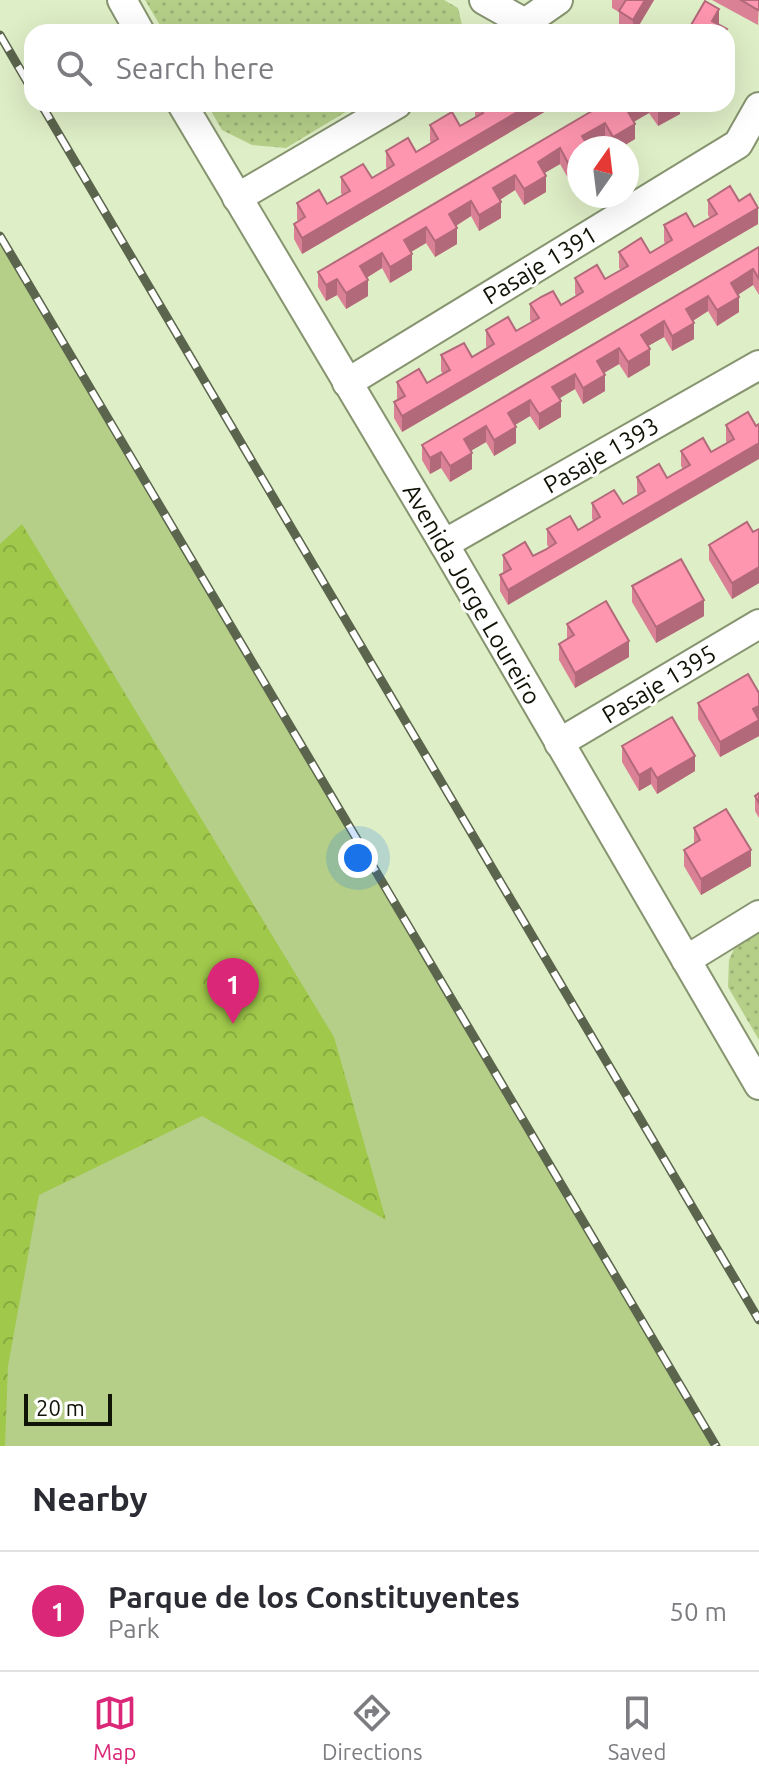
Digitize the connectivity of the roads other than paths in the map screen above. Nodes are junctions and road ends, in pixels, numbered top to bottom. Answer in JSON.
{"nodes":[{"id":1,"x":122,"y":0,"type":"edge"},
{"id":2,"x":484,"y":0,"type":"edge"},
{"id":3,"x":558,"y":0,"type":"edge"},
{"id":4,"x":136,"y":24,"type":"edge"},
{"id":5,"x":513,"y":24,"type":"edge"},
{"id":6,"x":524,"y":24,"type":"edge"},
{"id":7,"x":759,"y":107,"type":"edge"},
{"id":8,"x":187,"y":112,"type":"edge"},
{"id":9,"x":383,"y":112,"type":"edge"},
{"id":10,"x":237,"y":198,"type":"junction"},
{"id":11,"x":759,"y":365,"type":"edge"},
{"id":12,"x":347,"y":383,"type":"junction"},
{"id":13,"x":444,"y":544,"type":"junction"},
{"id":14,"x":759,"y":624,"type":"edge"},
{"id":15,"x":559,"y":743,"type":"junction"},
{"id":16,"x":759,"y":915,"type":"edge"},
{"id":17,"x":686,"y":960,"type":"junction"},
{"id":18,"x":759,"y":1085,"type":"edge"}],
"edges":[{"from":1,"to":4,"type":"street"},
{"from":2,"to":5,"type":"street"},
{"from":3,"to":6,"type":"street"},
{"from":7,"to":12,"type":"street","name":"Pasaje 1391"},
{"from":8,"to":10,"type":"street","name":"Avenida Jorge Loureiro"},
{"from":9,"to":10,"type":"street"},
{"from":10,"to":12,"type":"street","name":"Avenida Jorge Loureiro"},
{"from":11,"to":13,"type":"street","name":"Pasaje 1393"},
{"from":12,"to":13,"type":"street","name":"Avenida Jorge Loureiro"},
{"from":13,"to":15,"type":"street","name":"Avenida Jorge Loureiro"},
{"from":14,"to":15,"type":"street","name":"Pasaje 1395"},
{"from":15,"to":17,"type":"street","name":"Avenida Jorge Loureiro"},
{"from":16,"to":17,"type":"street"},
{"from":17,"to":18,"type":"street","name":"Avenida Jorge Loureiro"}]}
